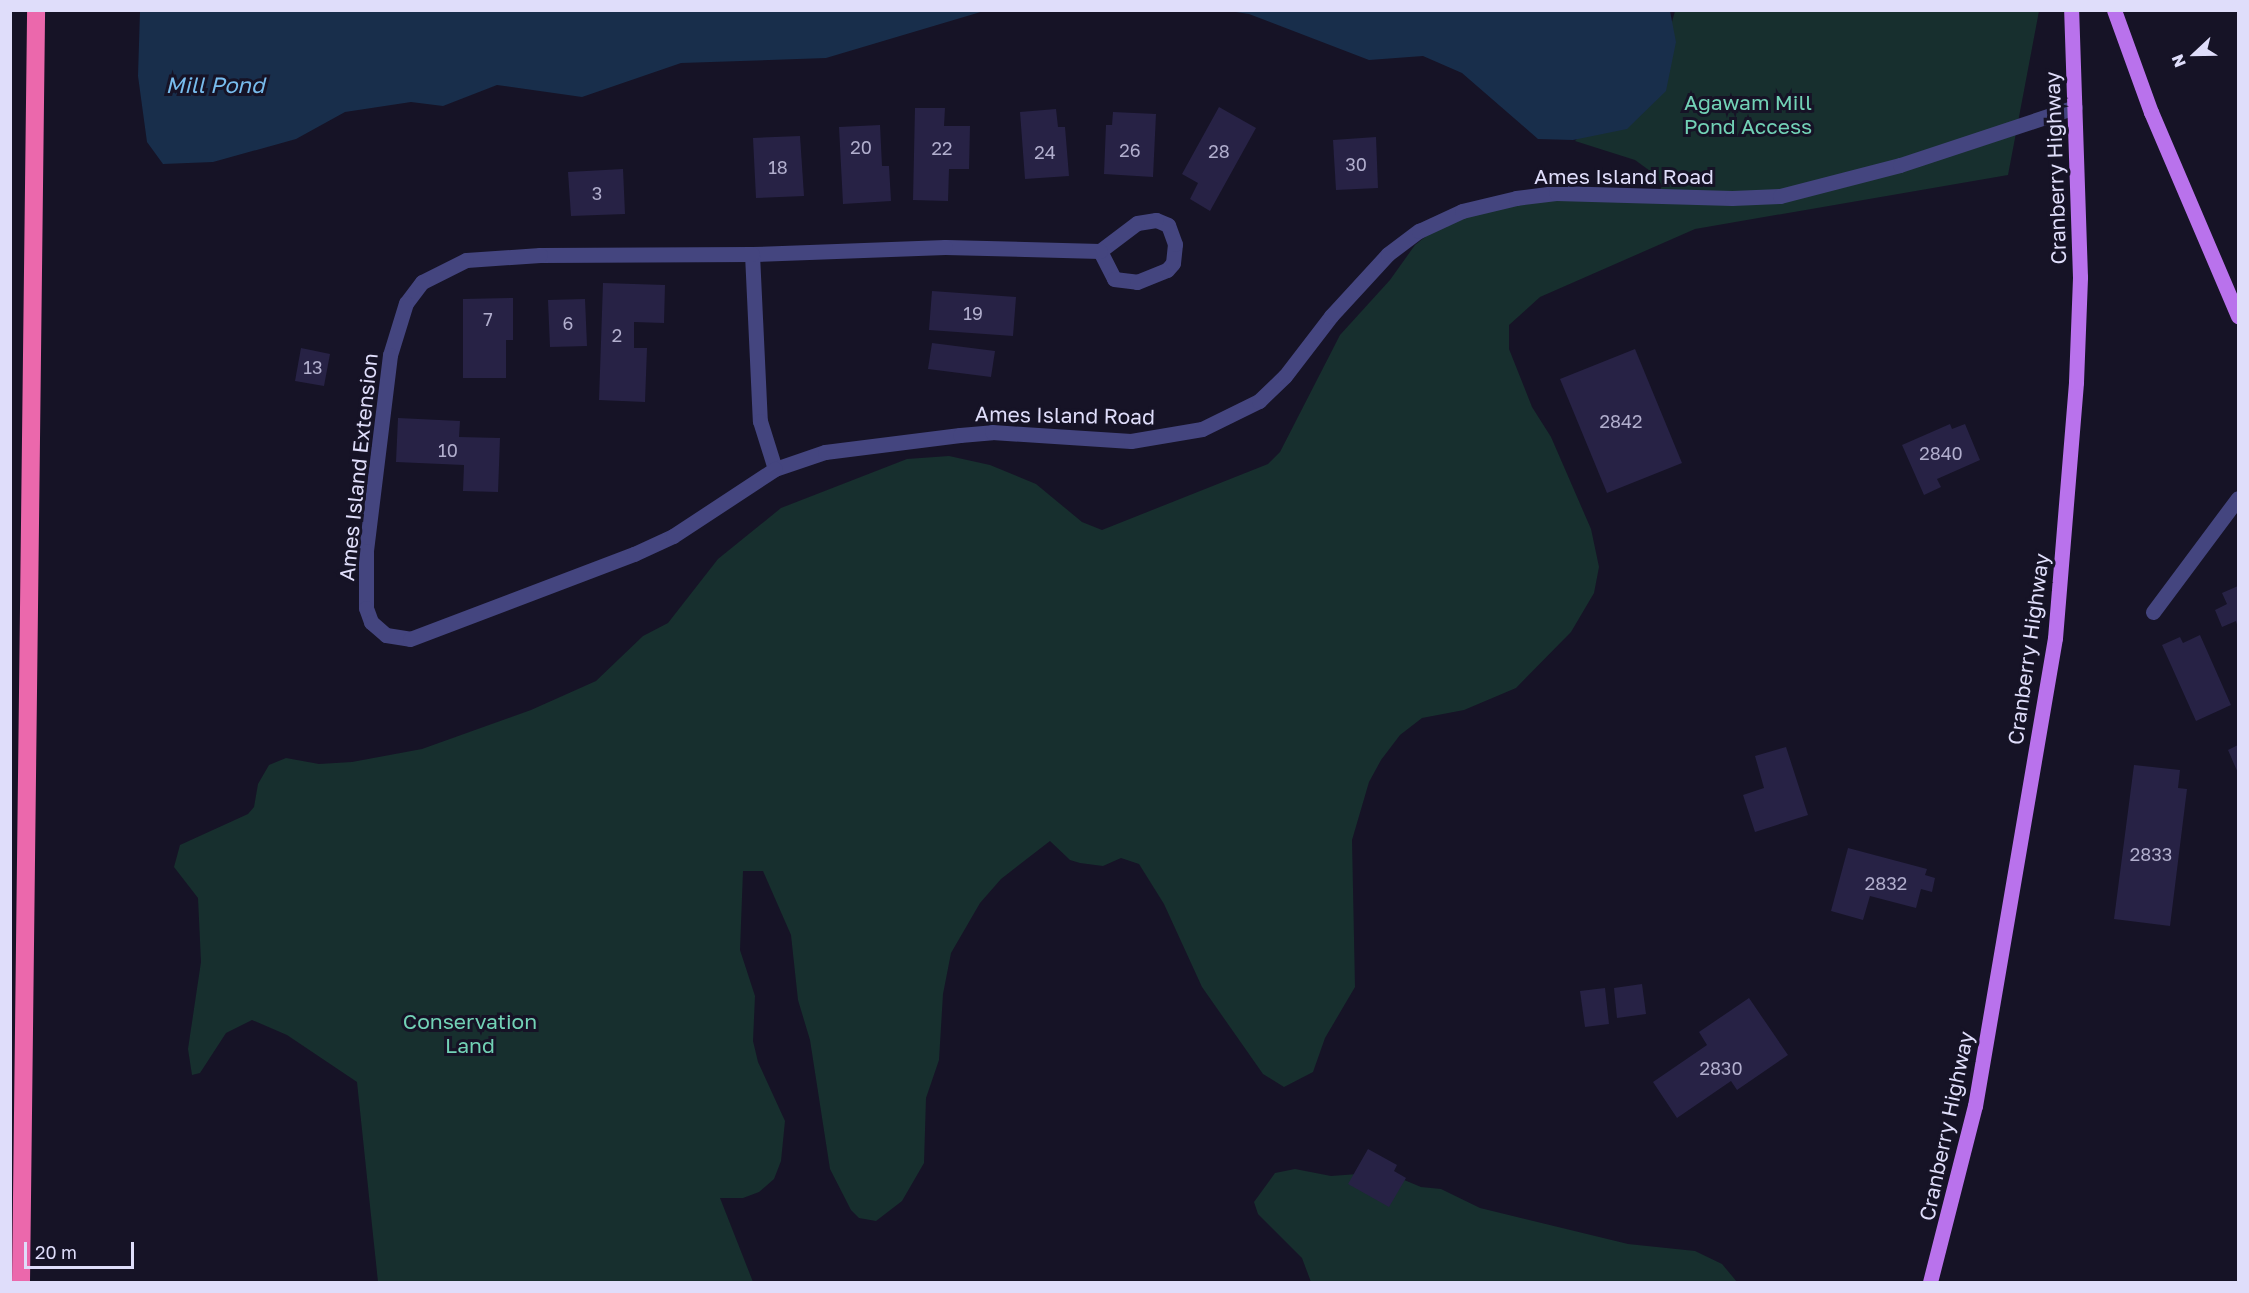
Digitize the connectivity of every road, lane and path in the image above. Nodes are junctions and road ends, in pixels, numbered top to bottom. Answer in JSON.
{"nodes":[{"id":1,"x":36,"y":10,"type":"edge"},
{"id":2,"x":2071,"y":10,"type":"edge"},
{"id":3,"x":2114,"y":10,"type":"edge"},
{"id":4,"x":2075,"y":107,"type":"junction"},
{"id":5,"x":1100,"y":251,"type":"junction"},
{"id":6,"x":752,"y":254,"type":"junction"},
{"id":7,"x":2238,"y":316,"type":"edge"},
{"id":8,"x":775,"y":469,"type":"junction"},
{"id":9,"x":2238,"y":498,"type":"edge"},
{"id":10,"x":2153,"y":612,"type":"dead end"},
{"id":11,"x":21,"y":1282,"type":"edge"},
{"id":12,"x":1930,"y":1282,"type":"edge"}],
"edges":[{"from":1,"to":11,"type":"highway"},
{"from":2,"to":4,"type":"main road","name":"Cranberry Highway"},
{"from":3,"to":7,"type":"main road"},
{"from":4,"to":8,"type":"street","name":"Ames Island Road"},
{"from":4,"to":12,"type":"main road","name":"Cranberry Highway"},
{"from":5,"to":5,"type":"street"},
{"from":5,"to":6,"type":"street"},
{"from":6,"to":8,"type":"street"},
{"from":6,"to":8,"type":"street","name":"Ames Island Extension"},
{"from":9,"to":10,"type":"street"}]}
